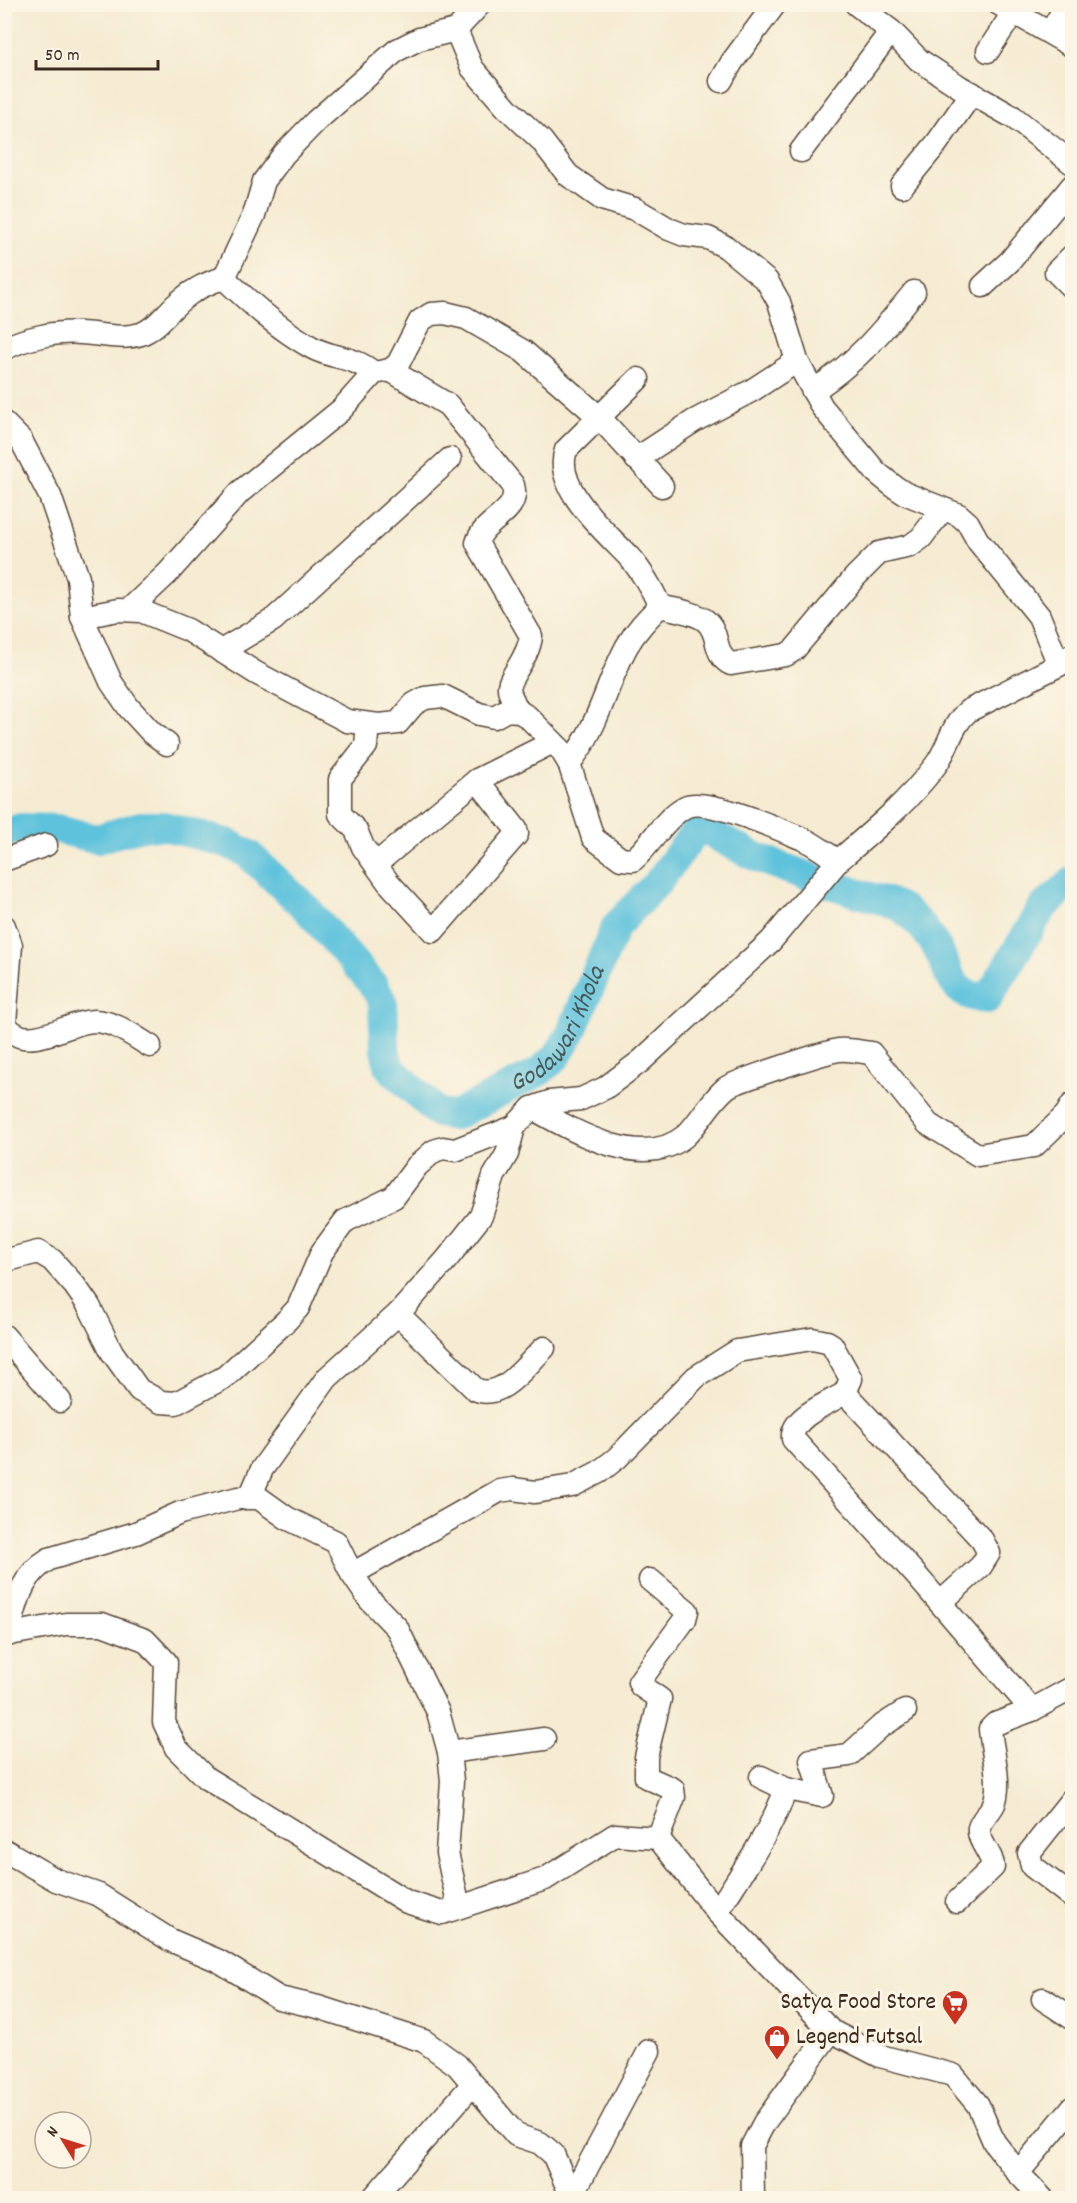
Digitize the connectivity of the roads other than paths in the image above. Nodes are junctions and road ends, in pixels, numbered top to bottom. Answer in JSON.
{"nodes":[{"id":1,"x":480,"y":4,"type":"edge"},
{"id":2,"x":775,"y":4,"type":"edge"},
{"id":3,"x":1068,"y":4,"type":"edge"},
{"id":4,"x":857,"y":5,"type":"edge"},
{"id":5,"x":1006,"y":8,"type":"edge"},
{"id":6,"x":456,"y":30,"type":"junction"},
{"id":7,"x":891,"y":31,"type":"junction"},
{"id":8,"x":1050,"y":33,"type":"junction"},
{"id":9,"x":1072,"y":46,"type":"edge"},
{"id":10,"x":988,"y":51,"type":"dead end"},
{"id":11,"x":721,"y":81,"type":"dead end"},
{"id":12,"x":972,"y":93,"type":"junction"},
{"id":13,"x":801,"y":151,"type":"dead end"},
{"id":14,"x":1072,"y":162,"type":"edge"},
{"id":15,"x":902,"y":186,"type":"dead end"},
{"id":16,"x":1072,"y":186,"type":"edge"},
{"id":17,"x":1072,"y":256,"type":"edge"},
{"id":18,"x":224,"y":278,"type":"junction"},
{"id":19,"x":983,"y":286,"type":"dead end"},
{"id":20,"x":1072,"y":288,"type":"edge"},
{"id":21,"x":914,"y":292,"type":"dead end"},
{"id":22,"x":4,"y":349,"type":"edge"},
{"id":23,"x":797,"y":361,"type":"junction"},
{"id":24,"x":382,"y":372,"type":"junction"},
{"id":25,"x":638,"y":379,"type":"dead end"},
{"id":26,"x":813,"y":391,"type":"junction"},
{"id":27,"x":598,"y":417,"type":"junction"},
{"id":28,"x":4,"y":423,"type":"edge"},
{"id":29,"x":450,"y":459,"type":"dead end"},
{"id":30,"x":636,"y":459,"type":"junction"},
{"id":31,"x":662,"y":486,"type":"dead end"},
{"id":32,"x":943,"y":509,"type":"junction"},
{"id":33,"x":660,"y":606,"type":"junction"},
{"id":34,"x":130,"y":609,"type":"junction"},
{"id":35,"x":82,"y":617,"type":"junction"},
{"id":36,"x":221,"y":651,"type":"junction"},
{"id":37,"x":1066,"y":660,"type":"edge"},
{"id":38,"x":518,"y":711,"type":"junction"},
{"id":39,"x":368,"y":724,"type":"junction"},
{"id":40,"x":553,"y":742,"type":"junction"},
{"id":41,"x":167,"y":744,"type":"dead end"},
{"id":42,"x":569,"y":763,"type":"junction"},
{"id":43,"x":477,"y":780,"type":"junction"},
{"id":44,"x":46,"y":845,"type":"dead end"},
{"id":45,"x":4,"y":860,"type":"edge"},
{"id":46,"x":837,"y":862,"type":"junction"},
{"id":47,"x":377,"y":863,"type":"junction"},
{"id":48,"x":6,"y":940,"type":"edge"},
{"id":49,"x":150,"y":1047,"type":"dead end"},
{"id":50,"x":1072,"y":1105,"type":"edge"},
{"id":51,"x":532,"y":1108,"type":"junction"},
{"id":52,"x":514,"y":1127,"type":"junction"},
{"id":53,"x":4,"y":1261,"type":"edge"},
{"id":54,"x":398,"y":1314,"type":"junction"},
{"id":55,"x":4,"y":1336,"type":"edge"},
{"id":56,"x":544,"y":1348,"type":"dead end"},
{"id":57,"x":845,"y":1393,"type":"junction"},
{"id":58,"x":60,"y":1401,"type":"dead end"},
{"id":59,"x":250,"y":1497,"type":"junction"},
{"id":60,"x":352,"y":1574,"type":"junction"},
{"id":61,"x":650,"y":1580,"type":"dead end"},
{"id":62,"x":940,"y":1603,"type":"junction"},
{"id":63,"x":6,"y":1635,"type":"edge"},
{"id":64,"x":1072,"y":1688,"type":"edge"},
{"id":65,"x":1032,"y":1710,"type":"junction"},
{"id":66,"x":905,"y":1711,"type":"dead end"},
{"id":67,"x":544,"y":1739,"type":"dead end"},
{"id":68,"x":449,"y":1752,"type":"junction"},
{"id":69,"x":761,"y":1777,"type":"dead end"},
{"id":70,"x":786,"y":1790,"type":"junction"},
{"id":71,"x":1072,"y":1799,"type":"edge"},
{"id":72,"x":658,"y":1838,"type":"junction"},
{"id":73,"x":4,"y":1850,"type":"edge"},
{"id":74,"x":1072,"y":1897,"type":"edge"},
{"id":75,"x":957,"y":1902,"type":"dead end"},
{"id":76,"x":459,"y":1908,"type":"junction"},
{"id":77,"x":717,"y":1912,"type":"junction"},
{"id":78,"x":1043,"y":1999,"type":"dead end"},
{"id":79,"x":1072,"y":2018,"type":"edge"},
{"id":80,"x":831,"y":2031,"type":"junction"},
{"id":81,"x":650,"y":2051,"type":"dead end"},
{"id":82,"x":472,"y":2085,"type":"junction"},
{"id":83,"x":1072,"y":2108,"type":"edge"},
{"id":84,"x":1018,"y":2173,"type":"junction"},
{"id":85,"x":572,"y":2198,"type":"edge"},
{"id":86,"x":373,"y":2199,"type":"edge"},
{"id":87,"x":753,"y":2199,"type":"edge"},
{"id":88,"x":1042,"y":2199,"type":"edge"}],
"edges":[{"from":1,"to":6,"type":"street"},
{"from":2,"to":11,"type":"street"},
{"from":3,"to":8,"type":"street"},
{"from":4,"to":7,"type":"street"},
{"from":5,"to":8,"type":"street"},
{"from":5,"to":10,"type":"street"},
{"from":6,"to":18,"type":"street"},
{"from":6,"to":23,"type":"street"},
{"from":7,"to":12,"type":"street"},
{"from":7,"to":13,"type":"street"},
{"from":8,"to":9,"type":"street"},
{"from":12,"to":14,"type":"street"},
{"from":12,"to":15,"type":"street"},
{"from":16,"to":19,"type":"street"},
{"from":17,"to":20,"type":"street"},
{"from":18,"to":22,"type":"street"},
{"from":18,"to":24,"type":"street"},
{"from":21,"to":26,"type":"street"},
{"from":23,"to":26,"type":"street"},
{"from":23,"to":30,"type":"street"},
{"from":24,"to":27,"type":"street"},
{"from":24,"to":34,"type":"street"},
{"from":24,"to":38,"type":"street"},
{"from":25,"to":27,"type":"street"},
{"from":26,"to":32,"type":"street"},
{"from":27,"to":30,"type":"street"},
{"from":27,"to":33,"type":"street"},
{"from":28,"to":35,"type":"street"},
{"from":29,"to":36,"type":"street"},
{"from":30,"to":31,"type":"street"},
{"from":32,"to":33,"type":"street"},
{"from":32,"to":37,"type":"street"},
{"from":33,"to":42,"type":"street"},
{"from":34,"to":35,"type":"street"},
{"from":34,"to":36,"type":"street"},
{"from":35,"to":41,"type":"street"},
{"from":36,"to":39,"type":"street"},
{"from":37,"to":46,"type":"street"},
{"from":38,"to":39,"type":"street"},
{"from":38,"to":40,"type":"street"},
{"from":39,"to":47,"type":"street"},
{"from":40,"to":42,"type":"street"},
{"from":40,"to":43,"type":"street"},
{"from":42,"to":46,"type":"street"},
{"from":43,"to":47,"type":"street"},
{"from":43,"to":47,"type":"street"},
{"from":44,"to":45,"type":"street"},
{"from":46,"to":51,"type":"street"},
{"from":48,"to":49,"type":"street"},
{"from":50,"to":51,"type":"street"},
{"from":51,"to":52,"type":"street"},
{"from":52,"to":53,"type":"street"},
{"from":52,"to":54,"type":"street"},
{"from":54,"to":56,"type":"street"},
{"from":54,"to":59,"type":"street"},
{"from":55,"to":58,"type":"street"},
{"from":57,"to":60,"type":"street"},
{"from":57,"to":62,"type":"street"},
{"from":57,"to":62,"type":"street"},
{"from":59,"to":60,"type":"street"},
{"from":59,"to":63,"type":"street"},
{"from":60,"to":68,"type":"street"},
{"from":61,"to":72,"type":"street"},
{"from":62,"to":65,"type":"street"},
{"from":63,"to":76,"type":"street"},
{"from":64,"to":65,"type":"street"},
{"from":65,"to":75,"type":"street"},
{"from":66,"to":70,"type":"street"},
{"from":67,"to":68,"type":"street"},
{"from":68,"to":76,"type":"street"},
{"from":69,"to":70,"type":"street"},
{"from":70,"to":77,"type":"street"},
{"from":71,"to":74,"type":"street"},
{"from":72,"to":76,"type":"street"},
{"from":72,"to":77,"type":"street"},
{"from":73,"to":82,"type":"street"},
{"from":77,"to":80,"type":"street"},
{"from":78,"to":79,"type":"street"},
{"from":80,"to":84,"type":"street"},
{"from":80,"to":87,"type":"street"},
{"from":81,"to":85,"type":"street"},
{"from":82,"to":85,"type":"street"},
{"from":82,"to":86,"type":"street"},
{"from":83,"to":84,"type":"street"},
{"from":84,"to":88,"type":"street"}]}
